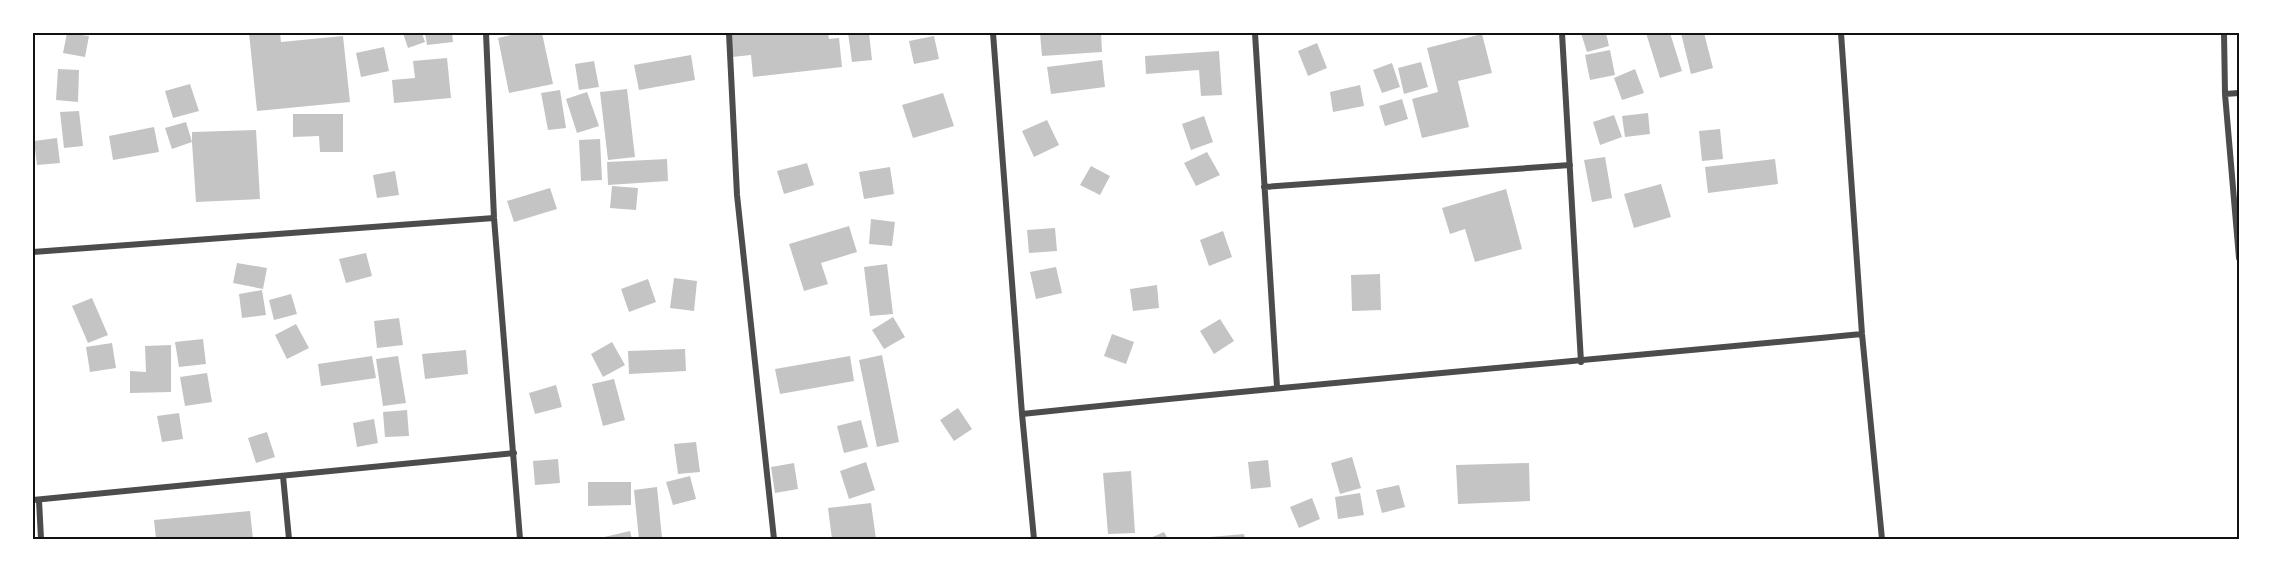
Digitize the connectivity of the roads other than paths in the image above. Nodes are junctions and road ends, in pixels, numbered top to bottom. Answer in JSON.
{"nodes":[{"id":1,"x":486,"y":33,"type":"edge"},
{"id":2,"x":729,"y":33,"type":"edge"},
{"id":3,"x":993,"y":33,"type":"edge"},
{"id":4,"x":1255,"y":33,"type":"edge"},
{"id":5,"x":1562,"y":33,"type":"edge"},
{"id":6,"x":1841,"y":33,"type":"edge"},
{"id":7,"x":2224,"y":33,"type":"edge"},
{"id":8,"x":2239,"y":93,"type":"edge"},
{"id":9,"x":2225,"y":94,"type":"junction"},
{"id":10,"x":1570,"y":165,"type":"junction"},
{"id":11,"x":1264,"y":187,"type":"junction"},
{"id":12,"x":494,"y":218,"type":"junction"},
{"id":13,"x":33,"y":252,"type":"edge"},
{"id":14,"x":2239,"y":258,"type":"edge"},
{"id":15,"x":1862,"y":334,"type":"junction"},
{"id":16,"x":1581,"y":362,"type":"junction"},
{"id":17,"x":1277,"y":387,"type":"junction"},
{"id":18,"x":1022,"y":414,"type":"junction"},
{"id":19,"x":513,"y":453,"type":"junction"},
{"id":20,"x":283,"y":476,"type":"junction"},
{"id":21,"x":36,"y":500,"type":"edge"},
{"id":22,"x":41,"y":539,"type":"edge"},
{"id":23,"x":289,"y":539,"type":"edge"},
{"id":24,"x":520,"y":539,"type":"edge"},
{"id":25,"x":774,"y":539,"type":"edge"},
{"id":26,"x":1034,"y":539,"type":"edge"},
{"id":27,"x":1882,"y":539,"type":"edge"}],
"edges":[{"from":1,"to":12,"type":"street"},
{"from":2,"to":25,"type":"street"},
{"from":3,"to":18,"type":"street"},
{"from":4,"to":11,"type":"street"},
{"from":5,"to":10,"type":"street"},
{"from":6,"to":15,"type":"street"},
{"from":7,"to":9,"type":"street"},
{"from":8,"to":9,"type":"street"},
{"from":9,"to":14,"type":"street"},
{"from":10,"to":11,"type":"street"},
{"from":10,"to":16,"type":"street"},
{"from":11,"to":17,"type":"street"},
{"from":12,"to":13,"type":"street"},
{"from":12,"to":19,"type":"street"},
{"from":15,"to":16,"type":"street"},
{"from":15,"to":27,"type":"street"},
{"from":16,"to":17,"type":"street"},
{"from":17,"to":18,"type":"street"},
{"from":18,"to":26,"type":"street"},
{"from":19,"to":20,"type":"street"},
{"from":19,"to":24,"type":"street"},
{"from":20,"to":21,"type":"street"},
{"from":20,"to":23,"type":"street"},
{"from":21,"to":22,"type":"street"}]}
